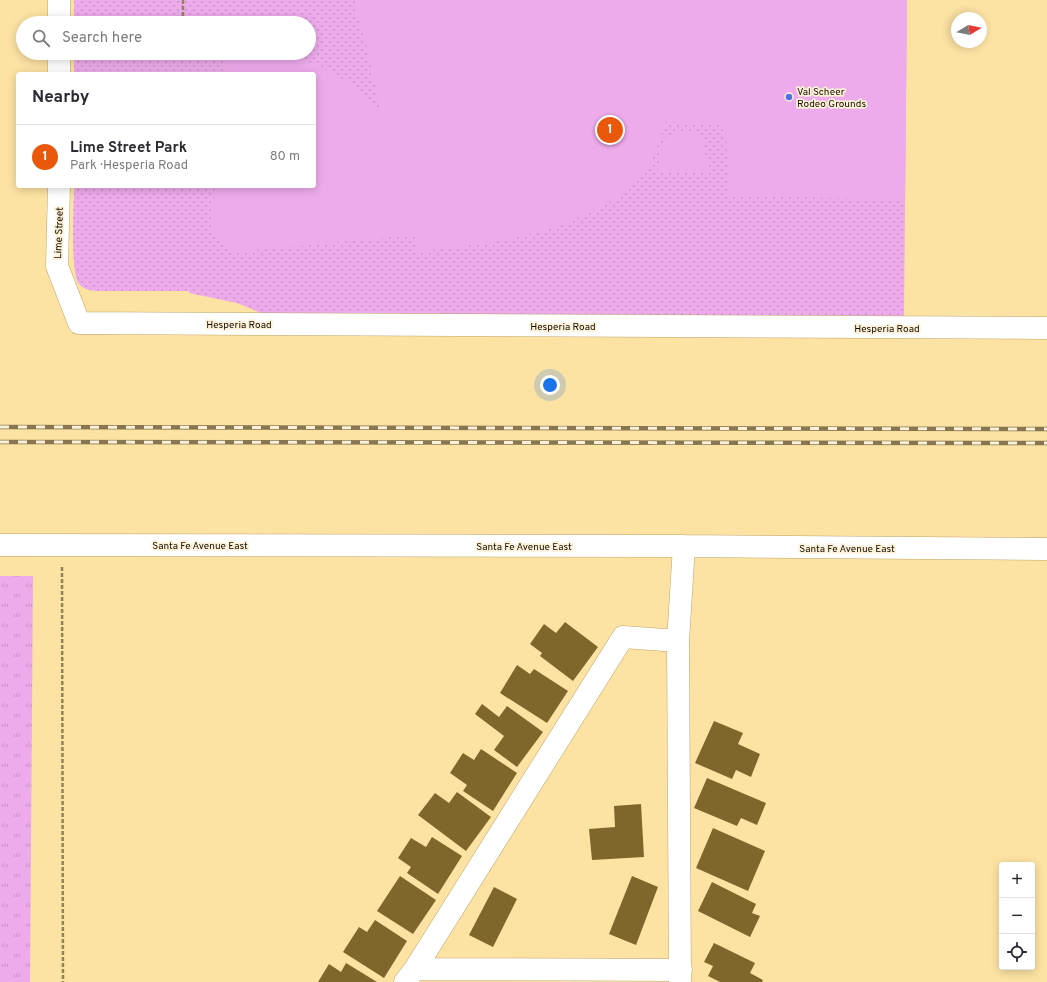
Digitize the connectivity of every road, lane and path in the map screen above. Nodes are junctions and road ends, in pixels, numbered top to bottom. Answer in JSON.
{"nodes":[{"id":1,"x":59,"y":0,"type":"edge"},
{"id":2,"x":183,"y":0,"type":"edge"},
{"id":3,"x":59,"y":16,"type":"edge"},
{"id":4,"x":183,"y":16,"type":"edge"},
{"id":5,"x":59,"y":60,"type":"edge"},
{"id":6,"x":59,"y":72,"type":"edge"},
{"id":7,"x":59,"y":188,"type":"edge"},
{"id":8,"x":79,"y":323,"type":"joint"},
{"id":9,"x":1047,"y":328,"type":"edge"},
{"id":10,"x":62,"y":544,"type":"junction"},
{"id":11,"x":0,"y":545,"type":"edge"},
{"id":12,"x":684,"y":546,"type":"junction"},
{"id":13,"x":1047,"y":549,"type":"edge"},
{"id":14,"x":678,"y":641,"type":"junction"},
{"id":15,"x":410,"y":975,"type":"edge"},
{"id":16,"x":680,"y":976,"type":"edge"},
{"id":17,"x":63,"y":982,"type":"edge"}],
"edges":[{"from":1,"to":3,"type":"street"},
{"from":2,"to":4,"type":"path"},
{"from":5,"to":6,"type":"street"},
{"from":7,"to":8,"type":"street","name":"Lime Street"},
{"from":8,"to":9,"type":"street","name":"Hesperia Road"},
{"from":10,"to":11,"type":"street","name":"Santa Fe Avenue East"},
{"from":10,"to":12,"type":"street","name":"Santa Fe Avenue East"},
{"from":10,"to":17,"type":"path"},
{"from":12,"to":13,"type":"street","name":"Santa Fe Avenue East"},
{"from":12,"to":14,"type":"street"},
{"from":14,"to":15,"type":"street"},
{"from":14,"to":16,"type":"street"},
{"from":15,"to":16,"type":"street"}]}
